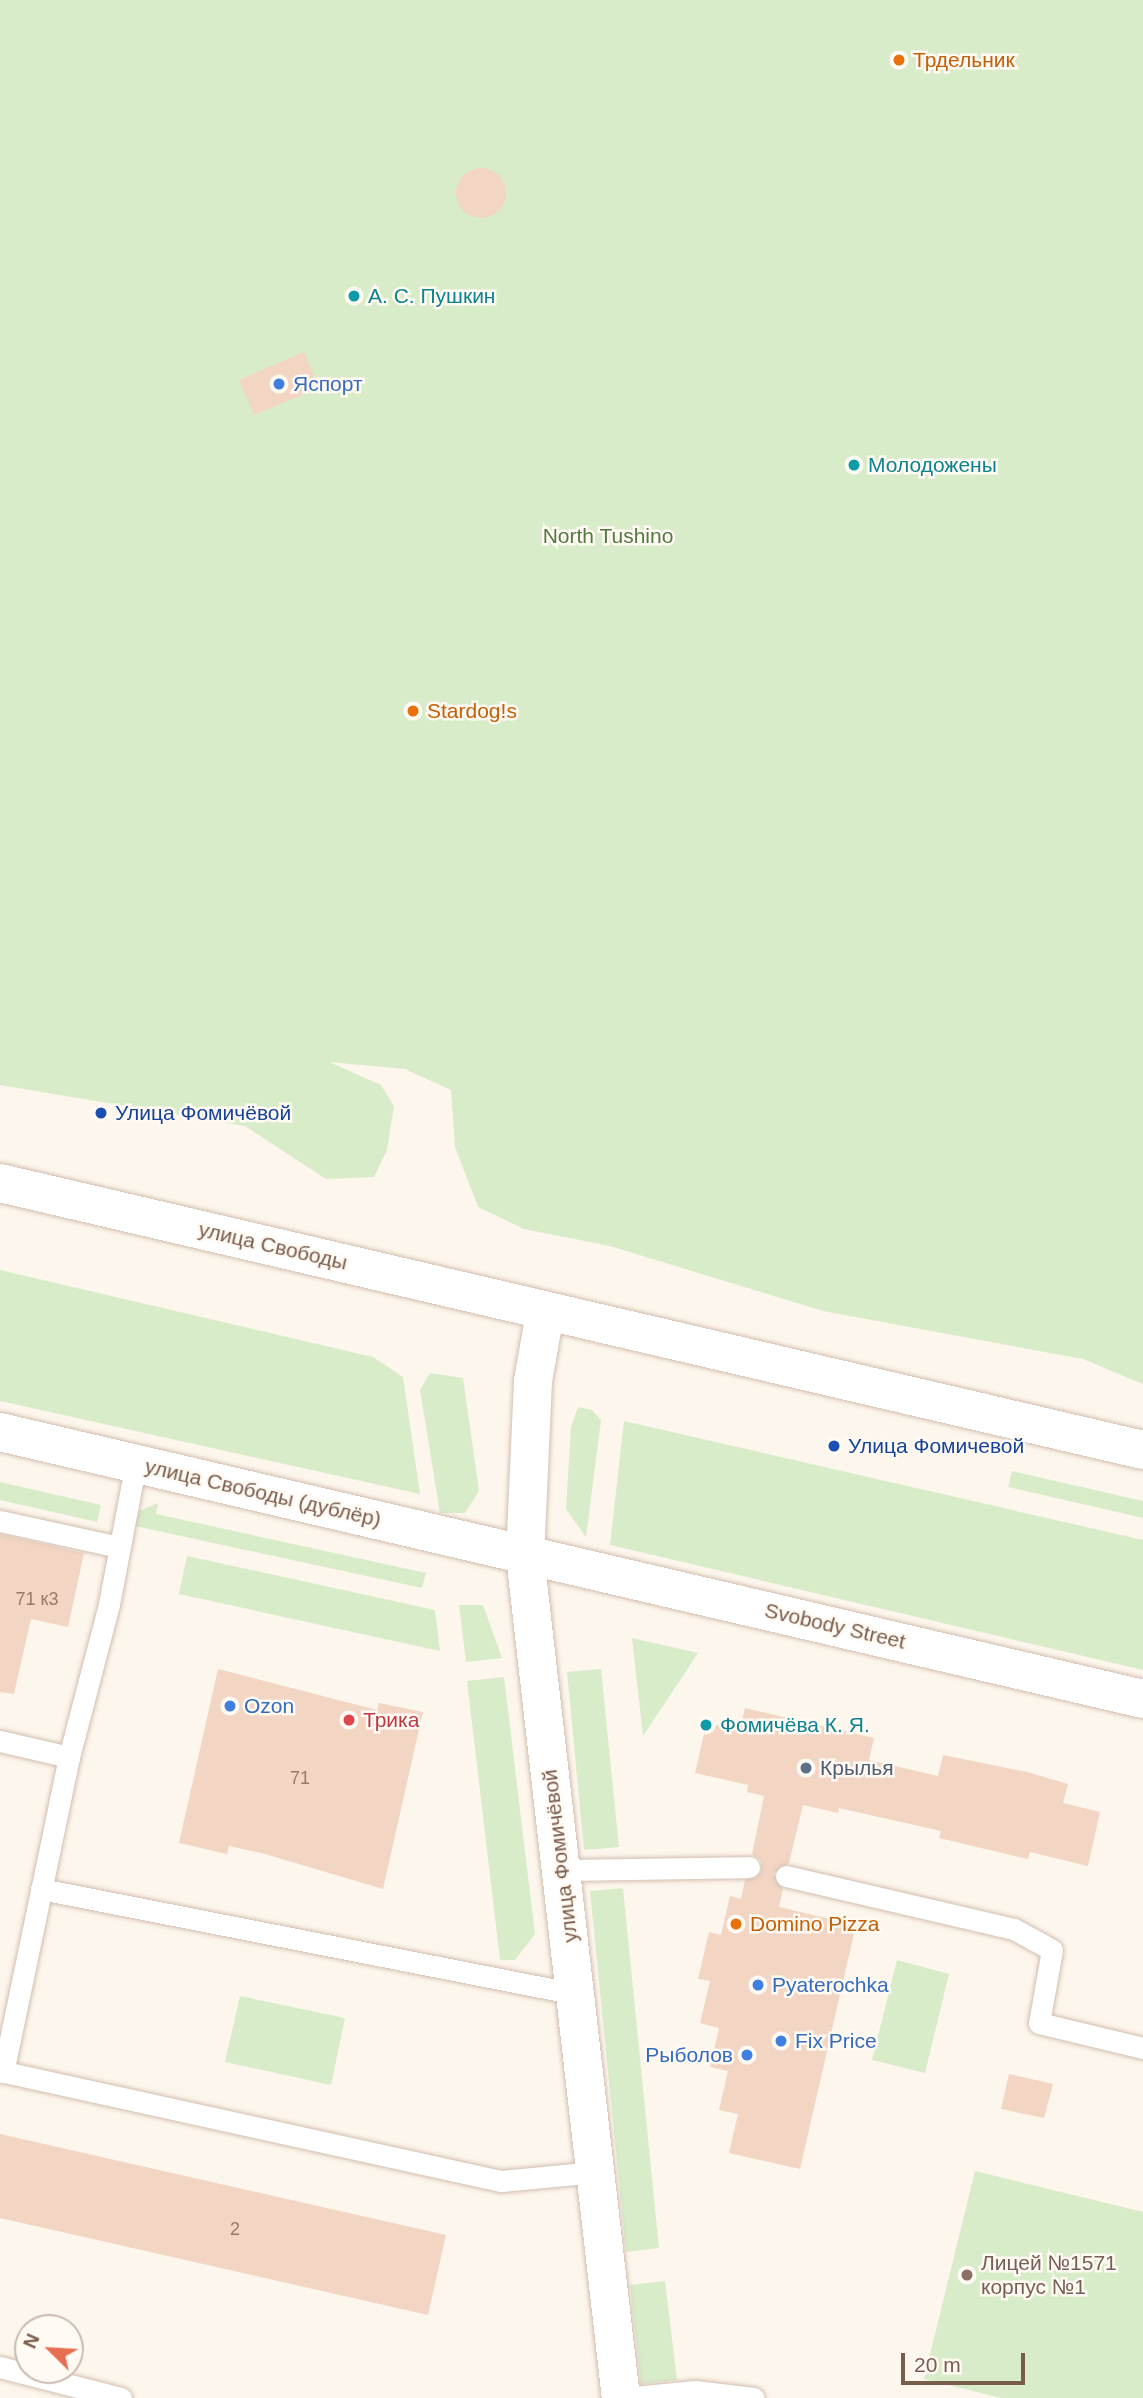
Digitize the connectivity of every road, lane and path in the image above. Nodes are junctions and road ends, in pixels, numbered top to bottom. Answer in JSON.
{"nodes":[{"id":1,"x":0,"y":1183,"type":"edge"},
{"id":2,"x":545,"y":1313,"type":"junction"},
{"id":3,"x":0,"y":1432,"type":"edge"},
{"id":4,"x":1143,"y":1450,"type":"edge"},
{"id":5,"x":136,"y":1463,"type":"junction"},
{"id":6,"x":0,"y":1521,"type":"edge"},
{"id":7,"x":119,"y":1548,"type":"junction"},
{"id":8,"x":526,"y":1556,"type":"junction"},
{"id":9,"x":1143,"y":1699,"type":"edge"},
{"id":10,"x":0,"y":1741,"type":"edge"},
{"id":11,"x":69,"y":1758,"type":"junction"},
{"id":12,"x":749,"y":1867,"type":"dead end"},
{"id":13,"x":561,"y":1870,"type":"junction"},
{"id":14,"x":786,"y":1876,"type":"dead end"},
{"id":15,"x":41,"y":1889,"type":"junction"},
{"id":16,"x":576,"y":1994,"type":"junction"},
{"id":17,"x":1143,"y":2048,"type":"edge"},
{"id":18,"x":1,"y":2072,"type":"edge"},
{"id":19,"x":596,"y":2172,"type":"junction"},
{"id":20,"x":0,"y":2367,"type":"edge"},
{"id":21,"x":121,"y":2398,"type":"edge"},
{"id":22,"x":623,"y":2398,"type":"edge"},
{"id":23,"x":754,"y":2398,"type":"edge"}],
"edges":[{"from":1,"to":2,"type":"street","name":"улица Свободы"},
{"from":2,"to":4,"type":"street"},
{"from":2,"to":8,"type":"street","name":"улица Фомичёвой"},
{"from":3,"to":5,"type":"street","name":"улица Свободы (дублёр)"},
{"from":5,"to":7,"type":"lane"},
{"from":5,"to":8,"type":"street","name":"улица Свободы (дублёр)"},
{"from":6,"to":7,"type":"lane"},
{"from":7,"to":11,"type":"lane"},
{"from":8,"to":9,"type":"street","name":"Svobody Street"},
{"from":8,"to":13,"type":"street","name":"улица Фомичёвой"},
{"from":10,"to":11,"type":"lane"},
{"from":11,"to":15,"type":"lane"},
{"from":12,"to":13,"type":"lane"},
{"from":13,"to":16,"type":"street","name":"улица Фомичёвой"},
{"from":14,"to":17,"type":"lane"},
{"from":15,"to":16,"type":"lane"},
{"from":15,"to":18,"type":"lane"},
{"from":16,"to":19,"type":"street","name":"улица Фомичёвой"},
{"from":18,"to":19,"type":"lane"},
{"from":19,"to":22,"type":"street","name":"улица Фомичёвой"},
{"from":20,"to":21,"type":"lane"},
{"from":22,"to":23,"type":"lane"}]}
